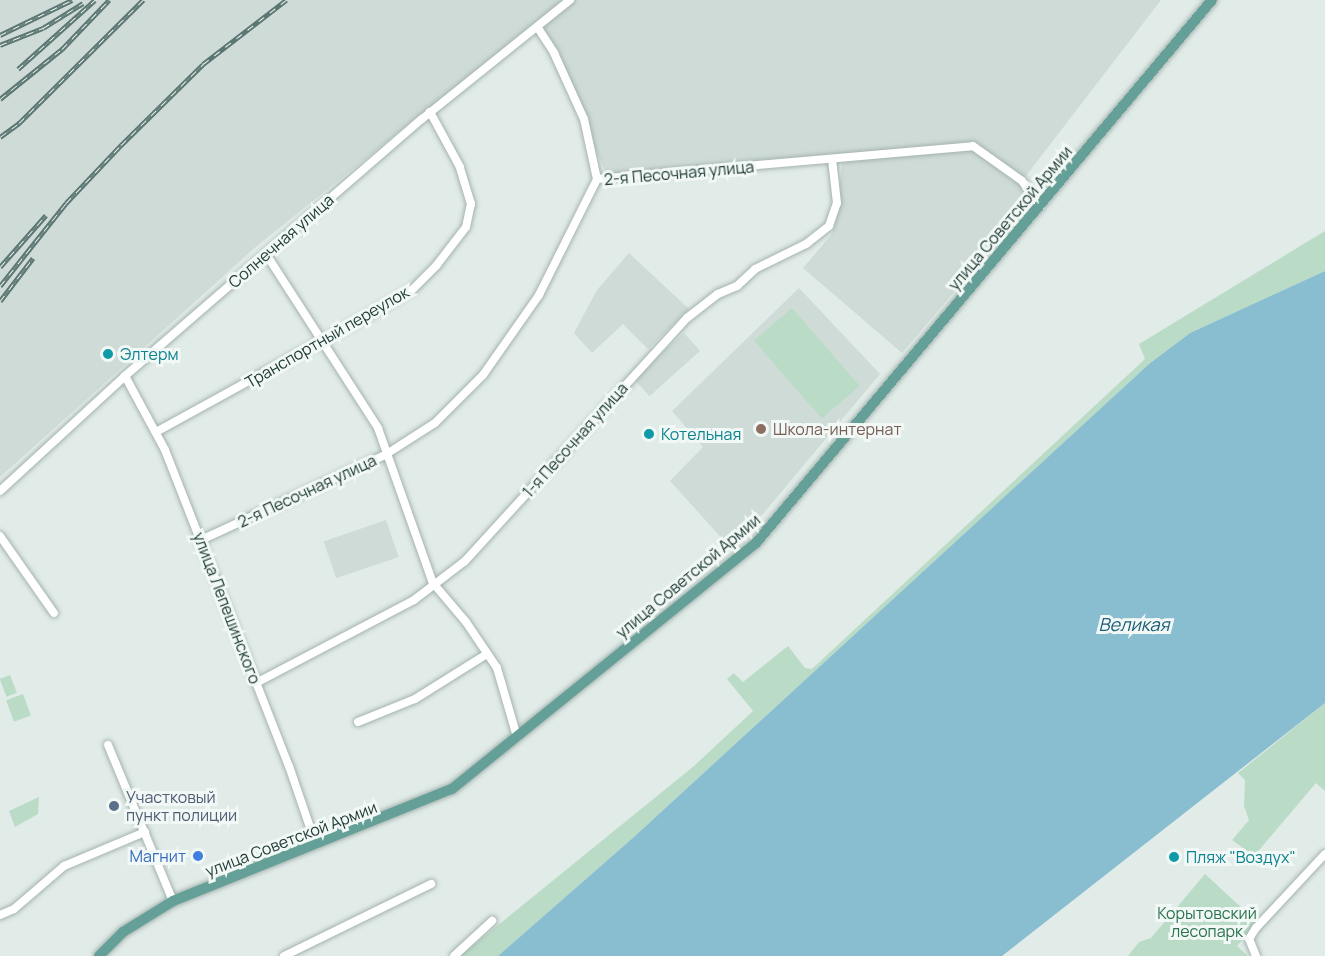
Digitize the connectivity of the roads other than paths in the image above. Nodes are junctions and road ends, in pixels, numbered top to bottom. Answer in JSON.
{"nodes":[{"id":1,"x":570,"y":0,"type":"edge"},
{"id":2,"x":1212,"y":0,"type":"edge"},
{"id":3,"x":538,"y":28,"type":"junction"},
{"id":4,"x":430,"y":112,"type":"junction"},
{"id":5,"x":832,"y":159,"type":"junction"},
{"id":6,"x":597,"y":179,"type":"junction"},
{"id":7,"x":1040,"y":206,"type":"junction"},
{"id":8,"x":266,"y":254,"type":"junction"},
{"id":9,"x":322,"y":341,"type":"junction"},
{"id":10,"x":125,"y":376,"type":"junction"},
{"id":11,"x":156,"y":432,"type":"junction"},
{"id":12,"x":385,"y":455,"type":"junction"},
{"id":13,"x":0,"y":491,"type":"edge"},
{"id":14,"x":0,"y":536,"type":"edge"},
{"id":15,"x":201,"y":540,"type":"junction"},
{"id":16,"x":433,"y":583,"type":"junction"},
{"id":17,"x":54,"y":613,"type":"dead end"},
{"id":18,"x":487,"y":654,"type":"junction"},
{"id":19,"x":256,"y":683,"type":"junction"},
{"id":20,"x":358,"y":722,"type":"dead end"},
{"id":21,"x":517,"y":737,"type":"junction"},
{"id":22,"x":108,"y":744,"type":"dead end"},
{"id":23,"x":145,"y":832,"type":"junction"},
{"id":24,"x":316,"y":845,"type":"junction"},
{"id":25,"x":1325,"y":854,"type":"edge"},
{"id":26,"x":431,"y":884,"type":"dead end"},
{"id":27,"x":172,"y":901,"type":"junction"},
{"id":28,"x":0,"y":915,"type":"edge"},
{"id":29,"x":492,"y":921,"type":"dead end"},
{"id":30,"x":99,"y":956,"type":"edge"},
{"id":31,"x":284,"y":956,"type":"edge"},
{"id":32,"x":454,"y":956,"type":"edge"},
{"id":33,"x":1256,"y":956,"type":"edge"}],
"edges":[{"from":1,"to":3,"type":"street","name":"Солнечная улица"},
{"from":2,"to":7,"type":"main road","name":"улица Советской Армии"},
{"from":3,"to":4,"type":"street","name":"Солнечная улица"},
{"from":3,"to":6,"type":"street"},
{"from":4,"to":8,"type":"street","name":"Солнечная улица"},
{"from":4,"to":9,"type":"street","name":"Транспортный переулок"},
{"from":5,"to":6,"type":"street","name":"2-я Песочная улица"},
{"from":5,"to":7,"type":"street","name":"2-я Песочная улица"},
{"from":5,"to":16,"type":"street","name":"1-я Песочная улица"},
{"from":6,"to":12,"type":"street","name":"2-я Песочная улица"},
{"from":7,"to":21,"type":"main road","name":"улица Советской Армии"},
{"from":8,"to":9,"type":"street"},
{"from":8,"to":10,"type":"street","name":"Солнечная улица"},
{"from":9,"to":11,"type":"street","name":"Транспортный переулок"},
{"from":9,"to":12,"type":"street"},
{"from":10,"to":11,"type":"street","name":"улица Лепешинского"},
{"from":10,"to":13,"type":"street","name":"Солнечная улица"},
{"from":11,"to":15,"type":"street","name":"улица Лепешинского"},
{"from":12,"to":15,"type":"street","name":"2-я Песочная улица"},
{"from":12,"to":16,"type":"street"},
{"from":14,"to":17,"type":"street"},
{"from":15,"to":19,"type":"street","name":"улица Лепешинского"},
{"from":16,"to":18,"type":"street"},
{"from":16,"to":19,"type":"street","name":"1-я Песочная улица"},
{"from":18,"to":20,"type":"street"},
{"from":18,"to":21,"type":"street"},
{"from":19,"to":24,"type":"street","name":"улица Лепешинского"},
{"from":21,"to":24,"type":"main road","name":"улица Советской Армии"},
{"from":22,"to":23,"type":"street"},
{"from":23,"to":27,"type":"street"},
{"from":23,"to":28,"type":"street"},
{"from":24,"to":27,"type":"main road","name":"улица Советской Армии"},
{"from":25,"to":33,"type":"street"},
{"from":26,"to":31,"type":"street"},
{"from":27,"to":30,"type":"main road","name":"улица Советской Армии"},
{"from":29,"to":32,"type":"street"}]}
